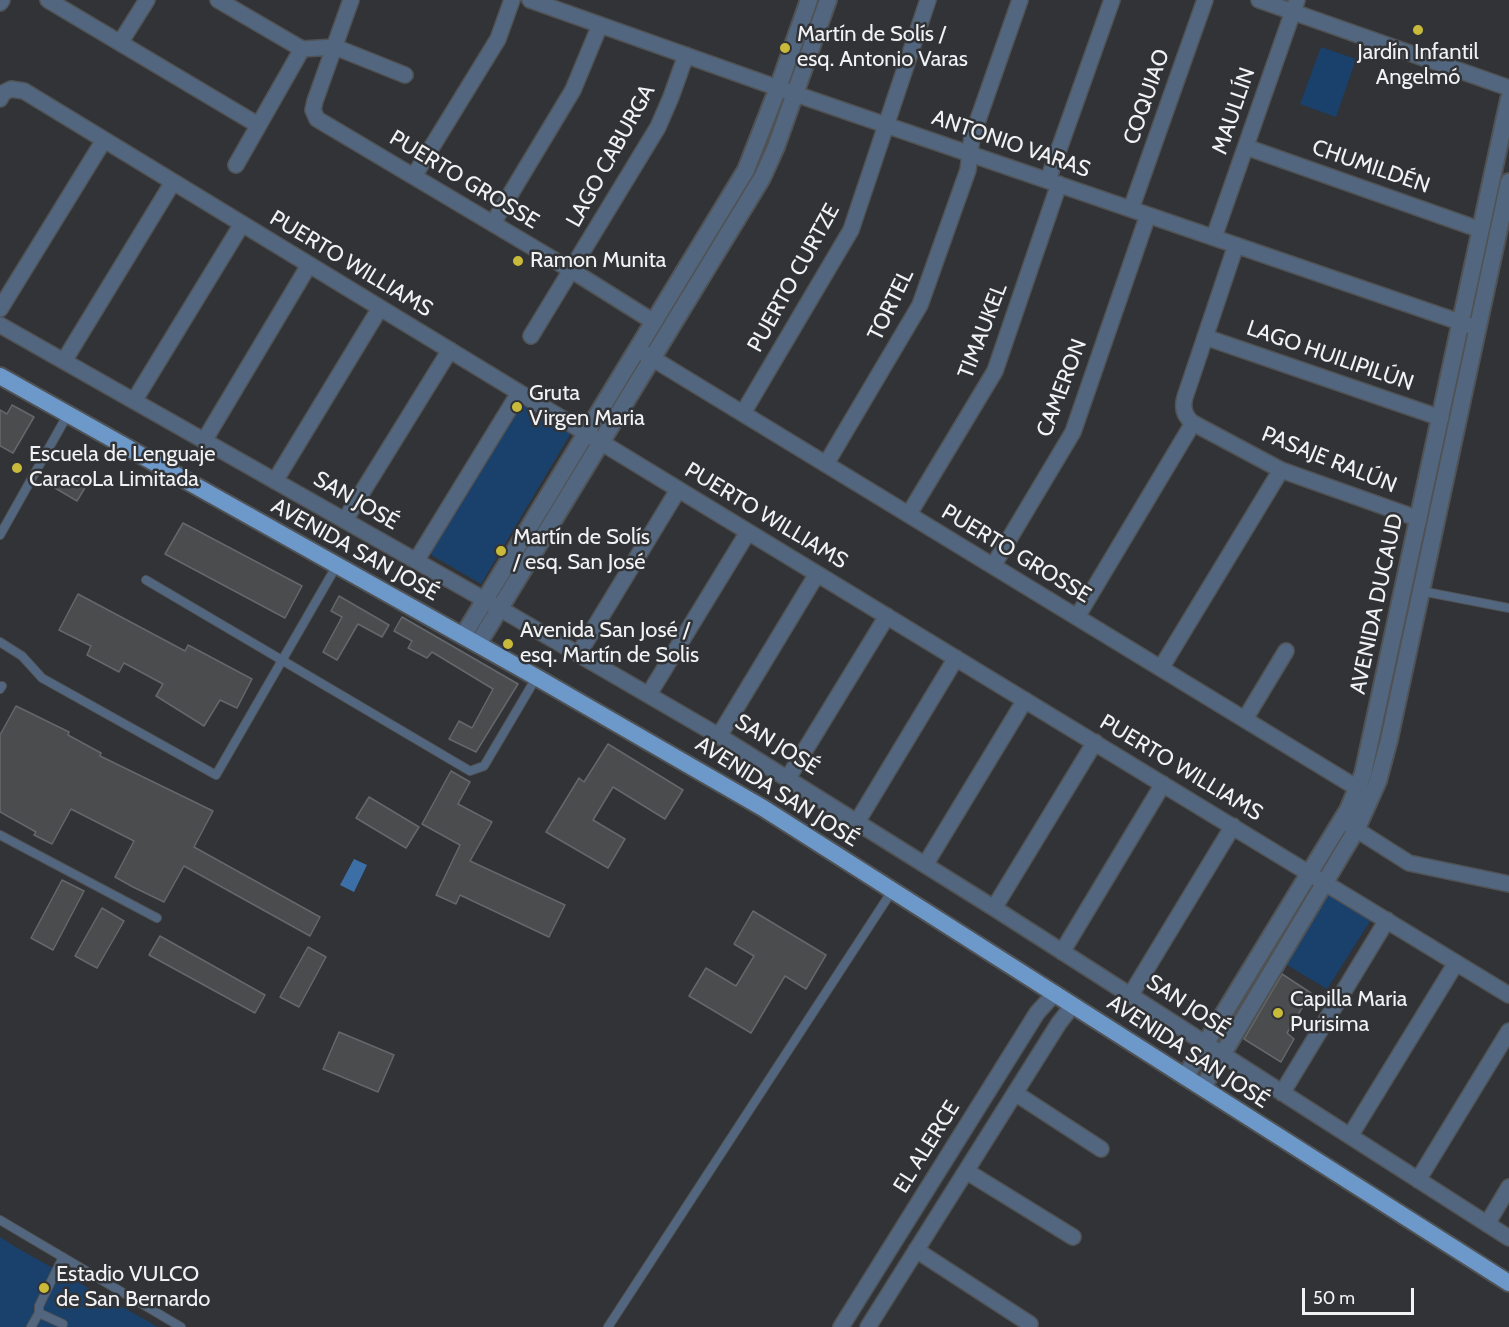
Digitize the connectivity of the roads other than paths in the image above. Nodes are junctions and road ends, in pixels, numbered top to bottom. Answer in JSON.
{"nodes":[{"id":1,"x":48,"y":0,"type":"edge"},
{"id":2,"x":147,"y":0,"type":"edge"},
{"id":3,"x":218,"y":0,"type":"edge"},
{"id":4,"x":351,"y":0,"type":"edge"},
{"id":5,"x":512,"y":0,"type":"edge"},
{"id":6,"x":530,"y":0,"type":"edge"},
{"id":7,"x":808,"y":0,"type":"edge"},
{"id":8,"x":828,"y":0,"type":"edge"},
{"id":9,"x":928,"y":0,"type":"edge"},
{"id":10,"x":1020,"y":0,"type":"edge"},
{"id":11,"x":1112,"y":0,"type":"edge"},
{"id":12,"x":1205,"y":0,"type":"edge"},
{"id":13,"x":1259,"y":0,"type":"edge"},
{"id":14,"x":553,"y":4,"type":"edge"},
{"id":15,"x":1295,"y":6,"type":"edge"},
{"id":16,"x":600,"y":25,"type":"junction"},
{"id":17,"x":120,"y":43,"type":"junction"},
{"id":18,"x":335,"y":47,"type":"junction"},
{"id":19,"x":302,"y":49,"type":"junction"},
{"id":20,"x":686,"y":55,"type":"junction"},
{"id":21,"x":405,"y":75,"type":"dead end"},
{"id":22,"x":778,"y":88,"type":"junction"},
{"id":23,"x":1509,"y":88,"type":"edge"},
{"id":24,"x":795,"y":93,"type":"junction"},
{"id":25,"x":0,"y":99,"type":"edge"},
{"id":26,"x":1509,"y":99,"type":"edge"},
{"id":27,"x":258,"y":125,"type":"junction"},
{"id":28,"x":886,"y":125,"type":"junction"},
{"id":29,"x":104,"y":140,"type":"junction"},
{"id":30,"x":1246,"y":147,"type":"junction"},
{"id":31,"x":970,"y":154,"type":"junction"},
{"id":32,"x":236,"y":165,"type":"dead end"},
{"id":33,"x":414,"y":176,"type":"junction"},
{"id":34,"x":173,"y":182,"type":"junction"},
{"id":35,"x":1053,"y":182,"type":"junction"},
{"id":36,"x":1509,"y":182,"type":"edge"},
{"id":37,"x":1131,"y":209,"type":"junction"},
{"id":38,"x":1148,"y":215,"type":"junction"},
{"id":39,"x":492,"y":223,"type":"junction"},
{"id":40,"x":242,"y":224,"type":"junction"},
{"id":41,"x":1481,"y":230,"type":"junction"},
{"id":42,"x":1214,"y":237,"type":"junction"},
{"id":43,"x":1236,"y":245,"type":"junction"},
{"id":44,"x":309,"y":265,"type":"junction"},
{"id":45,"x":571,"y":270,"type":"junction"},
{"id":46,"x":380,"y":308,"type":"junction"},
{"id":47,"x":0,"y":309,"type":"edge"},
{"id":48,"x":654,"y":322,"type":"junction"},
{"id":49,"x":1461,"y":322,"type":"junction"},
{"id":50,"x":0,"y":325,"type":"edge"},
{"id":51,"x":1478,"y":328,"type":"junction"},
{"id":52,"x":531,"y":336,"type":"dead end"},
{"id":53,"x":1205,"y":337,"type":"junction"},
{"id":54,"x":637,"y":349,"type":"junction"},
{"id":55,"x":450,"y":350,"type":"junction"},
{"id":56,"x":653,"y":358,"type":"junction"},
{"id":57,"x":64,"y":361,"type":"junction"},
{"id":58,"x":0,"y":376,"type":"edge"},
{"id":59,"x":519,"y":393,"type":"junction"},
{"id":60,"x":134,"y":401,"type":"junction"},
{"id":61,"x":743,"y":413,"type":"junction"},
{"id":62,"x":68,"y":414,"type":"junction"},
{"id":63,"x":1441,"y":417,"type":"junction"},
{"id":64,"x":1193,"y":423,"type":"junction"},
{"id":65,"x":586,"y":434,"type":"junction"},
{"id":66,"x":204,"y":441,"type":"junction"},
{"id":67,"x":601,"y":443,"type":"junction"},
{"id":68,"x":826,"y":464,"type":"junction"},
{"id":69,"x":1281,"y":470,"type":"junction"},
{"id":70,"x":275,"y":481,"type":"junction"},
{"id":71,"x":678,"y":490,"type":"junction"},
{"id":72,"x":909,"y":514,"type":"junction"},
{"id":73,"x":1419,"y":519,"type":"junction"},
{"id":74,"x":345,"y":520,"type":"junction"},
{"id":75,"x":748,"y":532,"type":"junction"},
{"id":76,"x":0,"y":535,"type":"edge"},
{"id":77,"x":416,"y":561,"type":"junction"},
{"id":78,"x":337,"y":565,"type":"junction"},
{"id":79,"x":993,"y":566,"type":"junction"},
{"id":80,"x":817,"y":574,"type":"junction"},
{"id":81,"x":146,"y":580,"type":"dead end"},
{"id":82,"x":1421,"y":591,"type":"junction"},
{"id":83,"x":485,"y":600,"type":"junction"},
{"id":84,"x":500,"y":608,"type":"junction"},
{"id":85,"x":1509,"y":608,"type":"edge"},
{"id":86,"x":887,"y":616,"type":"junction"},
{"id":87,"x":1077,"y":617,"type":"junction"},
{"id":88,"x":463,"y":636,"type":"junction"},
{"id":89,"x":0,"y":642,"type":"edge"},
{"id":90,"x":478,"y":645,"type":"junction"},
{"id":91,"x":1286,"y":651,"type":"dead end"},
{"id":92,"x":579,"y":653,"type":"junction"},
{"id":93,"x":956,"y":658,"type":"junction"},
{"id":94,"x":282,"y":660,"type":"junction"},
{"id":95,"x":1161,"y":668,"type":"junction"},
{"id":96,"x":536,"y":677,"type":"junction"},
{"id":97,"x":650,"y":694,"type":"junction"},
{"id":98,"x":1025,"y":700,"type":"junction"},
{"id":99,"x":1245,"y":719,"type":"junction"},
{"id":100,"x":719,"y":736,"type":"junction"},
{"id":101,"x":1095,"y":742,"type":"junction"},
{"id":102,"x":788,"y":778,"type":"junction"},
{"id":103,"x":1163,"y":784,"type":"junction"},
{"id":104,"x":1365,"y":792,"type":"junction"},
{"id":105,"x":1342,"y":820,"type":"junction"},
{"id":106,"x":856,"y":822,"type":"junction"},
{"id":107,"x":1233,"y":826,"type":"junction"},
{"id":108,"x":1356,"y":830,"type":"junction"},
{"id":109,"x":0,"y":835,"type":"edge"},
{"id":110,"x":925,"y":865,"type":"junction"},
{"id":111,"x":1310,"y":872,"type":"junction"},
{"id":112,"x":1325,"y":882,"type":"junction"},
{"id":113,"x":1509,"y":884,"type":"edge"},
{"id":114,"x":893,"y":890,"type":"junction"},
{"id":115,"x":994,"y":908,"type":"junction"},
{"id":116,"x":157,"y":918,"type":"dead end"},
{"id":117,"x":1387,"y":920,"type":"junction"},
{"id":118,"x":1062,"y":952,"type":"junction"},
{"id":119,"x":1456,"y":963,"type":"junction"},
{"id":120,"x":1055,"y":993,"type":"junction"},
{"id":121,"x":1509,"y":995,"type":"edge"},
{"id":122,"x":1130,"y":996,"type":"junction"},
{"id":123,"x":1073,"y":1005,"type":"junction"},
{"id":124,"x":1509,"y":1031,"type":"edge"},
{"id":125,"x":1205,"y":1043,"type":"junction"},
{"id":126,"x":1221,"y":1054,"type":"junction"},
{"id":127,"x":1185,"y":1077,"type":"junction"},
{"id":128,"x":1203,"y":1088,"type":"junction"},
{"id":129,"x":1282,"y":1093,"type":"junction"},
{"id":130,"x":1015,"y":1094,"type":"junction"},
{"id":131,"x":1350,"y":1136,"type":"junction"},
{"id":132,"x":1101,"y":1149,"type":"dead end"},
{"id":133,"x":966,"y":1171,"type":"junction"},
{"id":134,"x":1418,"y":1180,"type":"junction"},
{"id":135,"x":1509,"y":1187,"type":"edge"},
{"id":136,"x":0,"y":1220,"type":"edge"},
{"id":137,"x":1487,"y":1224,"type":"junction"},
{"id":138,"x":1073,"y":1237,"type":"dead end"},
{"id":139,"x":1509,"y":1238,"type":"edge"},
{"id":140,"x":916,"y":1250,"type":"junction"},
{"id":141,"x":63,"y":1257,"type":"junction"},
{"id":142,"x":1509,"y":1283,"type":"edge"},
{"id":143,"x":39,"y":1313,"type":"junction"},
{"id":144,"x":63,"y":1324,"type":"dead end"},
{"id":145,"x":1030,"y":1324,"type":"dead end"},
{"id":146,"x":31,"y":1327,"type":"edge"},
{"id":147,"x":181,"y":1327,"type":"edge"},
{"id":148,"x":608,"y":1327,"type":"edge"},
{"id":149,"x":841,"y":1327,"type":"edge"},
{"id":150,"x":868,"y":1327,"type":"edge"}],
"edges":[{"from":1,"to":17,"type":"street"},
{"from":2,"to":17,"type":"street"},
{"from":3,"to":19,"type":"street"},
{"from":4,"to":18,"type":"street"},
{"from":5,"to":33,"type":"street"},
{"from":6,"to":14,"type":"street","name":"ANTONIO VARAS"},
{"from":7,"to":22,"type":"street"},
{"from":8,"to":24,"type":"street"},
{"from":9,"to":28,"type":"street","name":"PUERTO CURTZE"},
{"from":10,"to":31,"type":"street","name":"TORTEL"},
{"from":11,"to":35,"type":"street","name":"TIMAUKEL"},
{"from":12,"to":37,"type":"street","name":"COQUIAO"},
{"from":13,"to":15,"type":"street"},
{"from":14,"to":16,"type":"street","name":"ANTONIO VARAS"},
{"from":15,"to":23,"type":"street"},
{"from":15,"to":30,"type":"street","name":"MAULLÍN"},
{"from":16,"to":20,"type":"street","name":"ANTONIO VARAS"},
{"from":16,"to":39,"type":"street"},
{"from":17,"to":27,"type":"street"},
{"from":18,"to":19,"type":"street"},
{"from":18,"to":21,"type":"street"},
{"from":18,"to":33,"type":"street","name":"PUERTO GROSSE"},
{"from":19,"to":27,"type":"street"},
{"from":20,"to":22,"type":"street","name":"ANTONIO VARAS"},
{"from":20,"to":45,"type":"street","name":"LAGO CABURGA"},
{"from":22,"to":24,"type":"street","name":"ANTONIO VARAS"},
{"from":22,"to":48,"type":"street"},
{"from":24,"to":28,"type":"street","name":"ANTONIO VARAS"},
{"from":24,"to":56,"type":"street"},
{"from":25,"to":29,"type":"street","name":"PUERTO WILLIAMS"},
{"from":26,"to":41,"type":"street","name":"AVENIDA DUCAUD"},
{"from":27,"to":32,"type":"street"},
{"from":28,"to":31,"type":"street","name":"ANTONIO VARAS"},
{"from":28,"to":61,"type":"street","name":"PUERTO CURTZE"},
{"from":29,"to":34,"type":"street","name":"PUERTO WILLIAMS"},
{"from":29,"to":47,"type":"street"},
{"from":30,"to":41,"type":"street","name":"CHUMILDÉN"},
{"from":30,"to":42,"type":"street","name":"MAULLÍN"},
{"from":31,"to":35,"type":"street","name":"ANTONIO VARAS"},
{"from":31,"to":68,"type":"street","name":"TORTEL"},
{"from":33,"to":39,"type":"street","name":"PUERTO GROSSE"},
{"from":34,"to":40,"type":"street","name":"PUERTO WILLIAMS"},
{"from":34,"to":57,"type":"street"},
{"from":35,"to":37,"type":"street","name":"ANTONIO VARAS"},
{"from":35,"to":72,"type":"street","name":"TIMAUKEL"},
{"from":36,"to":51,"type":"street","name":"AVENIDA DUCAUD"},
{"from":37,"to":38,"type":"street","name":"ANTONIO VARAS"},
{"from":38,"to":42,"type":"street","name":"ANTONIO VARAS"},
{"from":38,"to":79,"type":"street","name":"CAMERON"},
{"from":39,"to":45,"type":"street","name":"PUERTO GROSSE"},
{"from":40,"to":44,"type":"street","name":"PUERTO WILLIAMS"},
{"from":40,"to":60,"type":"street"},
{"from":41,"to":49,"type":"street","name":"AVENIDA DUCAUD"},
{"from":42,"to":43,"type":"street","name":"ANTONIO VARAS"},
{"from":43,"to":49,"type":"street","name":"ANTONIO VARAS"},
{"from":43,"to":53,"type":"street"},
{"from":44,"to":46,"type":"street","name":"PUERTO WILLIAMS"},
{"from":44,"to":66,"type":"street"},
{"from":45,"to":48,"type":"street","name":"PUERTO GROSSE"},
{"from":45,"to":52,"type":"street","name":"LAGO CABURGA"},
{"from":46,"to":55,"type":"street","name":"PUERTO WILLIAMS"},
{"from":46,"to":70,"type":"street"},
{"from":48,"to":54,"type":"street"},
{"from":49,"to":51,"type":"street","name":"ANTONIO VARAS"},
{"from":49,"to":63,"type":"street","name":"AVENIDA DUCAUD"},
{"from":50,"to":57,"type":"street","name":"SAN JOSÉ"},
{"from":51,"to":82,"type":"street","name":"AVENIDA DUCAUD"},
{"from":53,"to":63,"type":"street","name":"LAGO HUILIPILÚN"},
{"from":53,"to":64,"type":"street"},
{"from":54,"to":56,"type":"street","name":"PUERTO GROSSE"},
{"from":54,"to":65,"type":"street"},
{"from":55,"to":59,"type":"street","name":"PUERTO WILLIAMS"},
{"from":55,"to":74,"type":"street"},
{"from":56,"to":61,"type":"street","name":"PUERTO GROSSE"},
{"from":56,"to":67,"type":"street"},
{"from":57,"to":60,"type":"street","name":"SAN JOSÉ"},
{"from":58,"to":62,"type":"main road","name":"AVENIDA SAN JOSÉ"},
{"from":59,"to":65,"type":"street","name":"PUERTO WILLIAMS"},
{"from":59,"to":77,"type":"street"},
{"from":60,"to":66,"type":"street","name":"SAN JOSÉ"},
{"from":61,"to":68,"type":"street","name":"PUERTO GROSSE"},
{"from":62,"to":76,"type":"lane"},
{"from":62,"to":78,"type":"main road","name":"AVENIDA SAN JOSÉ"},
{"from":63,"to":73,"type":"street","name":"AVENIDA DUCAUD"},
{"from":64,"to":69,"type":"street","name":"PASAJE RALÚN"},
{"from":64,"to":87,"type":"street"},
{"from":65,"to":67,"type":"street","name":"PUERTO WILLIAMS"},
{"from":65,"to":83,"type":"street"},
{"from":66,"to":70,"type":"street","name":"SAN JOSÉ"},
{"from":67,"to":71,"type":"street","name":"PUERTO WILLIAMS"},
{"from":67,"to":84,"type":"street"},
{"from":68,"to":72,"type":"street","name":"PUERTO GROSSE"},
{"from":69,"to":73,"type":"street","name":"PASAJE RALÚN"},
{"from":69,"to":95,"type":"street"},
{"from":70,"to":74,"type":"street","name":"SAN JOSÉ"},
{"from":71,"to":75,"type":"street","name":"PUERTO WILLIAMS"},
{"from":71,"to":92,"type":"street"},
{"from":72,"to":79,"type":"street","name":"PUERTO GROSSE"},
{"from":73,"to":104,"type":"street","name":"AVENIDA DUCAUD"},
{"from":74,"to":77,"type":"street","name":"SAN JOSÉ"},
{"from":75,"to":80,"type":"street","name":"PUERTO WILLIAMS"},
{"from":75,"to":97,"type":"street"},
{"from":77,"to":83,"type":"street","name":"SAN JOSÉ"},
{"from":78,"to":88,"type":"main road","name":"AVENIDA SAN JOSÉ"},
{"from":78,"to":94,"type":"lane"},
{"from":79,"to":87,"type":"street","name":"PUERTO GROSSE"},
{"from":80,"to":86,"type":"street","name":"PUERTO WILLIAMS"},
{"from":80,"to":100,"type":"street"},
{"from":81,"to":94,"type":"lane"},
{"from":82,"to":85,"type":"lane"},
{"from":82,"to":104,"type":"street","name":"AVENIDA DUCAUD"},
{"from":83,"to":84,"type":"street","name":"SAN JOSÉ"},
{"from":83,"to":88,"type":"street"},
{"from":84,"to":90,"type":"street"},
{"from":84,"to":92,"type":"street","name":"SAN JOSÉ"},
{"from":86,"to":93,"type":"street","name":"PUERTO WILLIAMS"},
{"from":86,"to":102,"type":"street"},
{"from":87,"to":95,"type":"street","name":"PUERTO GROSSE"},
{"from":88,"to":90,"type":"main road","name":"AVENIDA SAN JOSÉ"},
{"from":89,"to":94,"type":"lane"},
{"from":90,"to":96,"type":"main road","name":"AVENIDA SAN JOSÉ"},
{"from":91,"to":99,"type":"street"},
{"from":92,"to":97,"type":"street","name":"SAN JOSÉ"},
{"from":93,"to":98,"type":"street","name":"PUERTO WILLIAMS"},
{"from":93,"to":106,"type":"street"},
{"from":94,"to":96,"type":"lane"},
{"from":95,"to":99,"type":"street","name":"PUERTO GROSSE"},
{"from":96,"to":114,"type":"main road","name":"AVENIDA SAN JOSÉ"},
{"from":97,"to":100,"type":"street","name":"SAN JOSÉ"},
{"from":98,"to":101,"type":"street","name":"PUERTO WILLIAMS"},
{"from":98,"to":110,"type":"street"},
{"from":99,"to":104,"type":"street","name":"PUERTO GROSSE"},
{"from":100,"to":102,"type":"street","name":"SAN JOSÉ"},
{"from":101,"to":103,"type":"street","name":"PUERTO WILLIAMS"},
{"from":101,"to":115,"type":"street"},
{"from":102,"to":106,"type":"street","name":"SAN JOSÉ"},
{"from":103,"to":107,"type":"street","name":"PUERTO WILLIAMS"},
{"from":103,"to":118,"type":"street"},
{"from":104,"to":105,"type":"street","name":"AVENIDA DUCAUD"},
{"from":104,"to":108,"type":"street","name":"AVENIDA DUCAUD"},
{"from":105,"to":108,"type":"street"},
{"from":105,"to":111,"type":"street","name":"AVENIDA DUCAUD"},
{"from":106,"to":110,"type":"street","name":"SAN JOSÉ"},
{"from":107,"to":111,"type":"street","name":"PUERTO WILLIAMS"},
{"from":107,"to":122,"type":"street"},
{"from":108,"to":112,"type":"street","name":"AVENIDA DUCAUD"},
{"from":108,"to":113,"type":"street"},
{"from":109,"to":116,"type":"lane"},
{"from":110,"to":115,"type":"street","name":"SAN JOSÉ"},
{"from":111,"to":112,"type":"street","name":"PUERTO WILLIAMS"},
{"from":111,"to":125,"type":"street","name":"AVENIDA DUCAUD"},
{"from":112,"to":117,"type":"street","name":"PUERTO WILLIAMS"},
{"from":112,"to":126,"type":"street","name":"AVENIDA DUCAUD"},
{"from":114,"to":120,"type":"main road","name":"AVENIDA SAN JOSÉ"},
{"from":114,"to":148,"type":"lane"},
{"from":115,"to":118,"type":"street","name":"SAN JOSÉ"},
{"from":117,"to":119,"type":"street","name":"PUERTO WILLIAMS"},
{"from":117,"to":129,"type":"street"},
{"from":118,"to":122,"type":"street","name":"SAN JOSÉ"},
{"from":119,"to":121,"type":"street","name":"PUERTO WILLIAMS"},
{"from":119,"to":131,"type":"street"},
{"from":120,"to":123,"type":"main road","name":"AVENIDA SAN JOSÉ"},
{"from":120,"to":149,"type":"street","name":"EL ALERCE"},
{"from":122,"to":125,"type":"street","name":"SAN JOSÉ"},
{"from":123,"to":127,"type":"main road","name":"AVENIDA SAN JOSÉ"},
{"from":123,"to":130,"type":"street","name":"EL ALERCE"},
{"from":124,"to":134,"type":"street"},
{"from":125,"to":126,"type":"street","name":"SAN JOSÉ"},
{"from":125,"to":127,"type":"street","name":"AVENIDA DUCAUD"},
{"from":126,"to":128,"type":"street","name":"AVENIDA DUCAUD"},
{"from":126,"to":129,"type":"street","name":"SAN JOSÉ"},
{"from":127,"to":128,"type":"main road","name":"AVENIDA SAN JOSÉ"},
{"from":128,"to":142,"type":"main road","name":"AVENIDA SAN JOSÉ"},
{"from":129,"to":131,"type":"street","name":"SAN JOSÉ"},
{"from":130,"to":132,"type":"street"},
{"from":130,"to":133,"type":"street","name":"EL ALERCE"},
{"from":131,"to":134,"type":"street","name":"SAN JOSÉ"},
{"from":133,"to":138,"type":"street"},
{"from":133,"to":140,"type":"street","name":"EL ALERCE"},
{"from":134,"to":137,"type":"street","name":"SAN JOSÉ"},
{"from":135,"to":137,"type":"street"},
{"from":136,"to":141,"type":"lane"},
{"from":137,"to":139,"type":"street","name":"SAN JOSÉ"},
{"from":140,"to":145,"type":"street"},
{"from":140,"to":150,"type":"street","name":"EL ALERCE"},
{"from":141,"to":143,"type":"lane"},
{"from":141,"to":147,"type":"lane"},
{"from":143,"to":144,"type":"lane"},
{"from":143,"to":146,"type":"lane"}]}
